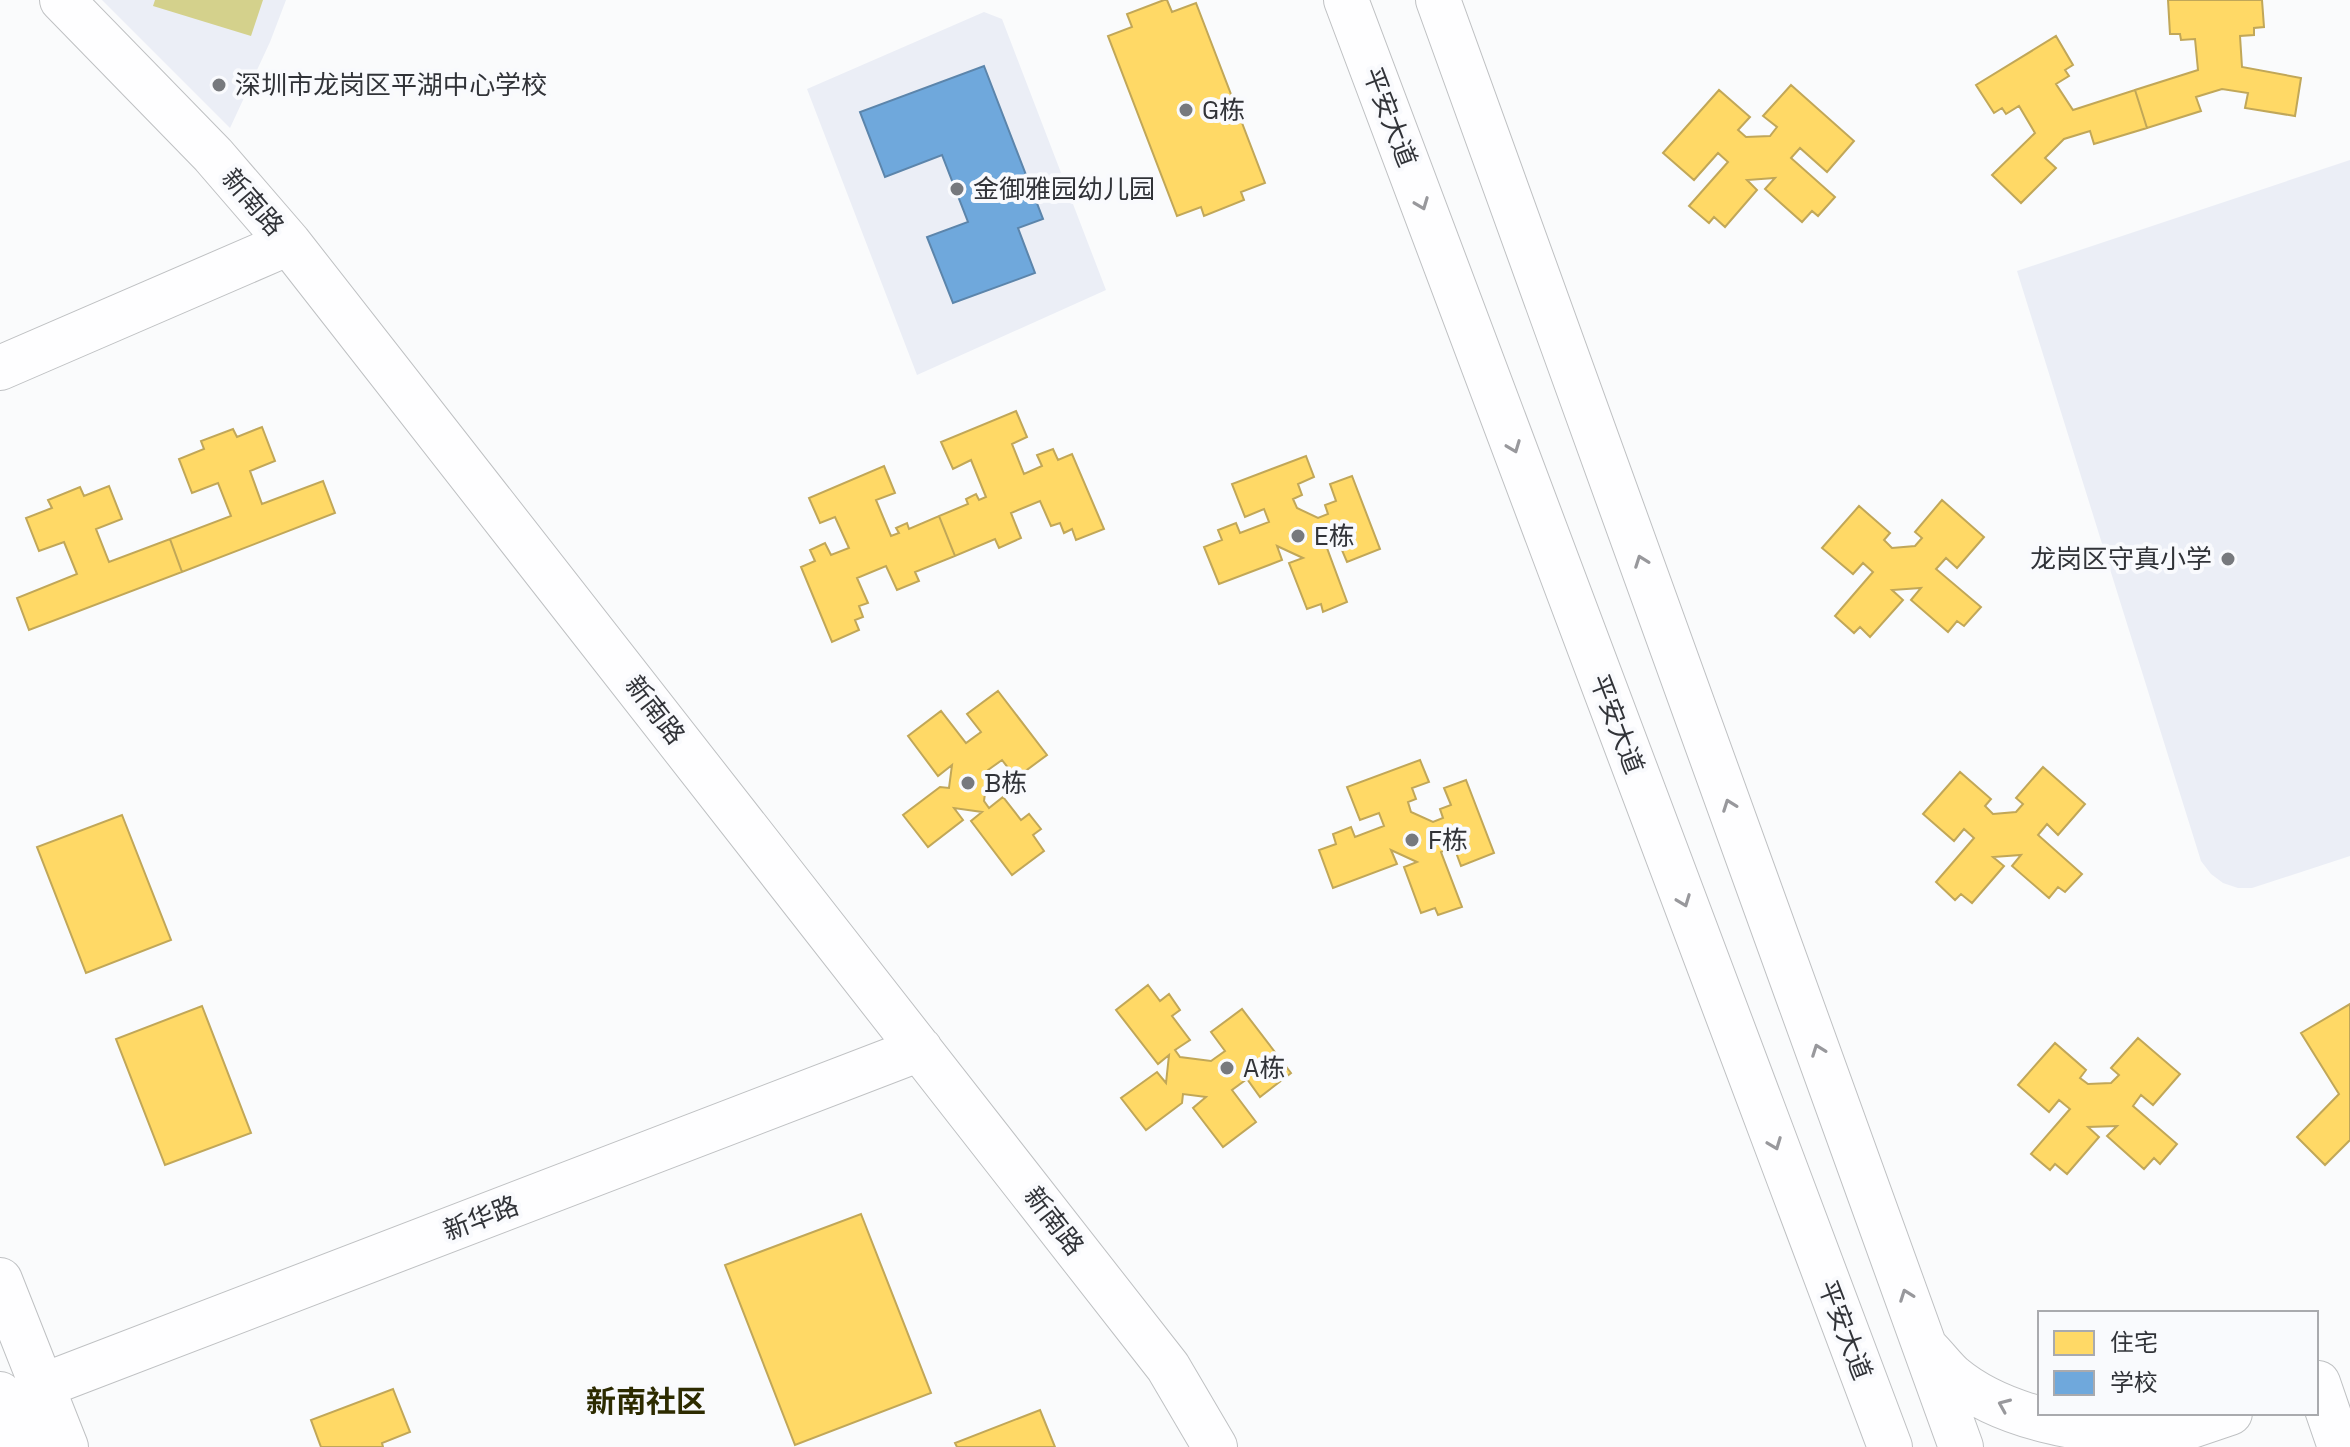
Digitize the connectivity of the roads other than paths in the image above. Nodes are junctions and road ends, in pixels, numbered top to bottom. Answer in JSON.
{"nodes":[{"id":1,"x":62,"y":0,"type":"edge"},
{"id":2,"x":1346,"y":0,"type":"edge"},
{"id":3,"x":1438,"y":0,"type":"edge"},
{"id":4,"x":289,"y":243,"type":"junction"},
{"id":5,"x":0,"y":368,"type":"edge"},
{"id":6,"x":920,"y":1049,"type":"junction"},
{"id":7,"x":0,"y":1280,"type":"edge"},
{"id":8,"x":1924,"y":1346,"type":"junction"},
{"id":9,"x":2328,"y":1380,"type":"edge"},
{"id":10,"x":1866,"y":1385,"type":"junction"},
{"id":11,"x":42,"y":1386,"type":"junction"},
{"id":12,"x":0,"y":1394,"type":"edge"},
{"id":13,"x":2224,"y":1415,"type":"edge"},
{"id":14,"x":2145,"y":1442,"type":"edge"},
{"id":15,"x":21,"y":1447,"type":"edge"},
{"id":16,"x":66,"y":1447,"type":"edge"},
{"id":17,"x":1215,"y":1447,"type":"edge"},
{"id":18,"x":1862,"y":1447,"type":"edge"},
{"id":19,"x":1890,"y":1447,"type":"edge"},
{"id":20,"x":1961,"y":1447,"type":"edge"},
{"id":21,"x":2340,"y":1447,"type":"edge"}],
"edges":[{"from":1,"to":4,"type":"street","name":"新南路"},
{"from":2,"to":10,"type":"street","name":"平安大道","one_way":true},
{"from":8,"to":3,"type":"street","one_way":true},
{"from":4,"to":5,"type":"street"},
{"from":4,"to":6,"type":"street","name":"新南路"},
{"from":6,"to":11,"type":"street","name":"新华路"},
{"from":6,"to":17,"type":"street","name":"新南路"},
{"from":7,"to":11,"type":"street"},
{"from":14,"to":8,"type":"street","one_way":true},
{"from":8,"to":20,"type":"street"},
{"from":9,"to":21,"type":"street"},
{"from":10,"to":18,"type":"street"},
{"from":10,"to":19,"type":"street","name":"平安大道"},
{"from":11,"to":16,"type":"street"},
{"from":12,"to":15,"type":"street"},
{"from":13,"to":14,"type":"street"}]}
